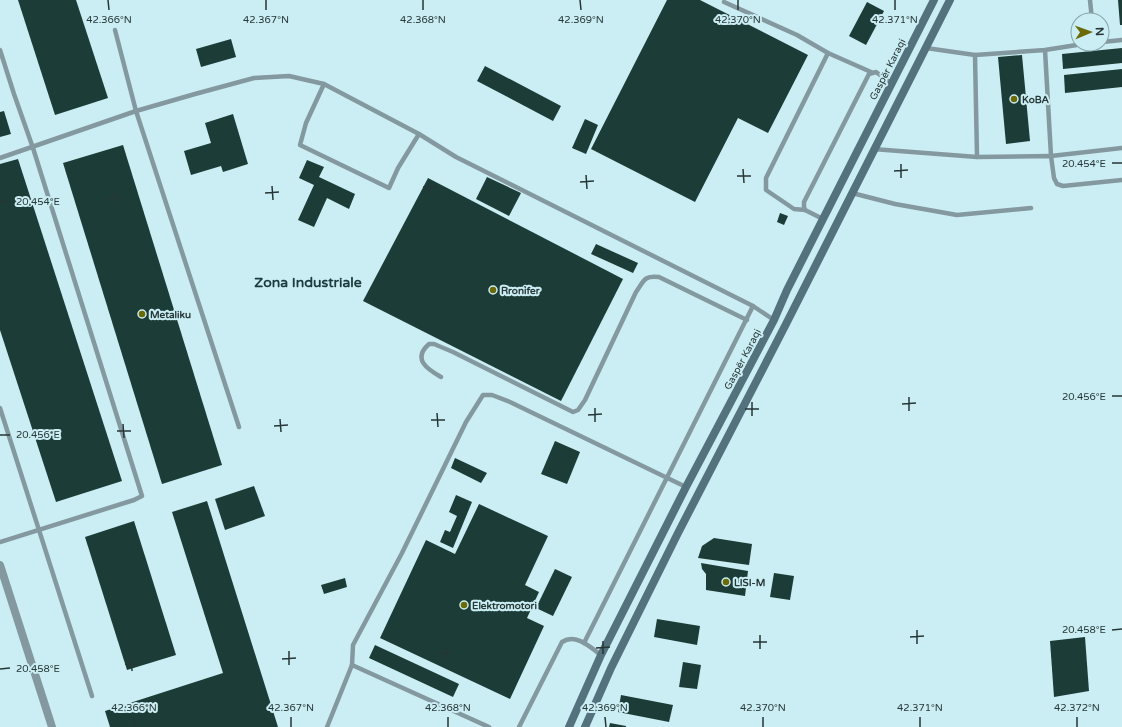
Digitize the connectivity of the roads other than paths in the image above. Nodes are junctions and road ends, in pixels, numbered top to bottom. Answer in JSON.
{"nodes":[{"id":1,"x":934,"y":0,"type":"edge"},
{"id":2,"x":950,"y":0,"type":"edge"},
{"id":3,"x":1090,"y":0,"type":"edge"},
{"id":4,"x":724,"y":2,"type":"dead end"},
{"id":5,"x":1091,"y":12,"type":"edge"},
{"id":6,"x":115,"y":30,"type":"dead end"},
{"id":7,"x":1122,"y":40,"type":"edge"},
{"id":8,"x":1110,"y":41,"type":"edge"},
{"id":9,"x":1070,"y":46,"type":"edge"},
{"id":10,"x":926,"y":48,"type":"junction"},
{"id":11,"x":0,"y":50,"type":"edge"},
{"id":12,"x":1045,"y":50,"type":"junction"},
{"id":13,"x":828,"y":53,"type":"junction"},
{"id":14,"x":975,"y":55,"type":"junction"},
{"id":15,"x":871,"y":72,"type":"junction"},
{"id":16,"x":891,"y":83,"type":"junction"},
{"id":17,"x":324,"y":84,"type":"junction"},
{"id":18,"x":136,"y":111,"type":"junction"},
{"id":19,"x":419,"y":134,"type":"junction"},
{"id":20,"x":33,"y":148,"type":"junction"},
{"id":21,"x":1122,"y":148,"type":"edge"},
{"id":22,"x":873,"y":149,"type":"junction"},
{"id":23,"x":1051,"y":156,"type":"junction"},
{"id":24,"x":977,"y":157,"type":"junction"},
{"id":25,"x":0,"y":158,"type":"edge"},
{"id":26,"x":1122,"y":180,"type":"edge"},
{"id":27,"x":852,"y":193,"type":"junction"},
{"id":28,"x":1031,"y":208,"type":"dead end"},
{"id":29,"x":805,"y":210,"type":"junction"},
{"id":30,"x":823,"y":219,"type":"junction"},
{"id":31,"x":753,"y":306,"type":"junction"},
{"id":32,"x":746,"y":320,"type":"junction"},
{"id":33,"x":774,"y":320,"type":"junction"},
{"id":34,"x":441,"y":378,"type":"dead end"},
{"id":35,"x":0,"y":408,"type":"edge"},
{"id":36,"x":239,"y":427,"type":"dead end"},
{"id":37,"x":666,"y":478,"type":"junction"},
{"id":38,"x":686,"y":487,"type":"junction"},
{"id":39,"x":38,"y":529,"type":"junction"},
{"id":40,"x":0,"y":542,"type":"edge"},
{"id":41,"x":0,"y":565,"type":"edge"},
{"id":42,"x":584,"y":643,"type":"junction"},
{"id":43,"x":601,"y":655,"type":"junction"},
{"id":44,"x":352,"y":665,"type":"junction"},
{"id":45,"x":92,"y":696,"type":"dead end"},
{"id":46,"x":52,"y":727,"type":"edge"},
{"id":47,"x":327,"y":727,"type":"edge"},
{"id":48,"x":489,"y":727,"type":"edge"},
{"id":49,"x":519,"y":727,"type":"edge"},
{"id":50,"x":569,"y":727,"type":"edge"},
{"id":51,"x":585,"y":727,"type":"edge"}],
"edges":[{"from":1,"to":16,"type":"main road","name":"Gaspër Karaqi"},
{"from":2,"to":10,"type":"main road"},
{"from":3,"to":5,"type":"lane"},
{"from":4,"to":13,"type":"lane"},
{"from":6,"to":18,"type":"lane"},
{"from":7,"to":8,"type":"lane"},
{"from":9,"to":12,"type":"lane"},
{"from":10,"to":14,"type":"lane"},
{"from":10,"to":22,"type":"main road"},
{"from":11,"to":20,"type":"lane"},
{"from":12,"to":14,"type":"lane"},
{"from":12,"to":23,"type":"lane"},
{"from":13,"to":15,"type":"lane"},
{"from":13,"to":29,"type":"lane"},
{"from":14,"to":24,"type":"lane"},
{"from":15,"to":16,"type":"lane"},
{"from":15,"to":29,"type":"lane"},
{"from":16,"to":30,"type":"main road","name":"Gaspër Karaqi"},
{"from":17,"to":18,"type":"lane"},
{"from":17,"to":19,"type":"lane"},
{"from":17,"to":19,"type":"lane"},
{"from":18,"to":20,"type":"lane"},
{"from":18,"to":36,"type":"lane"},
{"from":19,"to":31,"type":"lane"},
{"from":20,"to":25,"type":"lane"},
{"from":20,"to":39,"type":"lane"},
{"from":21,"to":23,"type":"lane"},
{"from":22,"to":24,"type":"lane"},
{"from":22,"to":27,"type":"main road"},
{"from":23,"to":24,"type":"lane"},
{"from":23,"to":26,"type":"lane"},
{"from":27,"to":28,"type":"lane"},
{"from":27,"to":51,"type":"main road"},
{"from":29,"to":30,"type":"lane"},
{"from":30,"to":33,"type":"main road","name":"Gaspër Karaqi"},
{"from":31,"to":32,"type":"lane"},
{"from":31,"to":33,"type":"lane"},
{"from":32,"to":34,"type":"lane"},
{"from":32,"to":37,"type":"lane"},
{"from":33,"to":38,"type":"main road","name":"Gaspër Karaqi"},
{"from":35,"to":39,"type":"lane"},
{"from":37,"to":38,"type":"lane"},
{"from":37,"to":42,"type":"lane"},
{"from":37,"to":44,"type":"lane"},
{"from":38,"to":43,"type":"main road","name":"Gaspër Karaqi"},
{"from":39,"to":40,"type":"lane"},
{"from":39,"to":45,"type":"lane"},
{"from":41,"to":46,"type":"street"},
{"from":42,"to":43,"type":"lane"},
{"from":42,"to":49,"type":"lane"},
{"from":43,"to":50,"type":"main road","name":"Gaspër Karaqi"},
{"from":44,"to":47,"type":"lane"},
{"from":44,"to":48,"type":"lane"}]}
